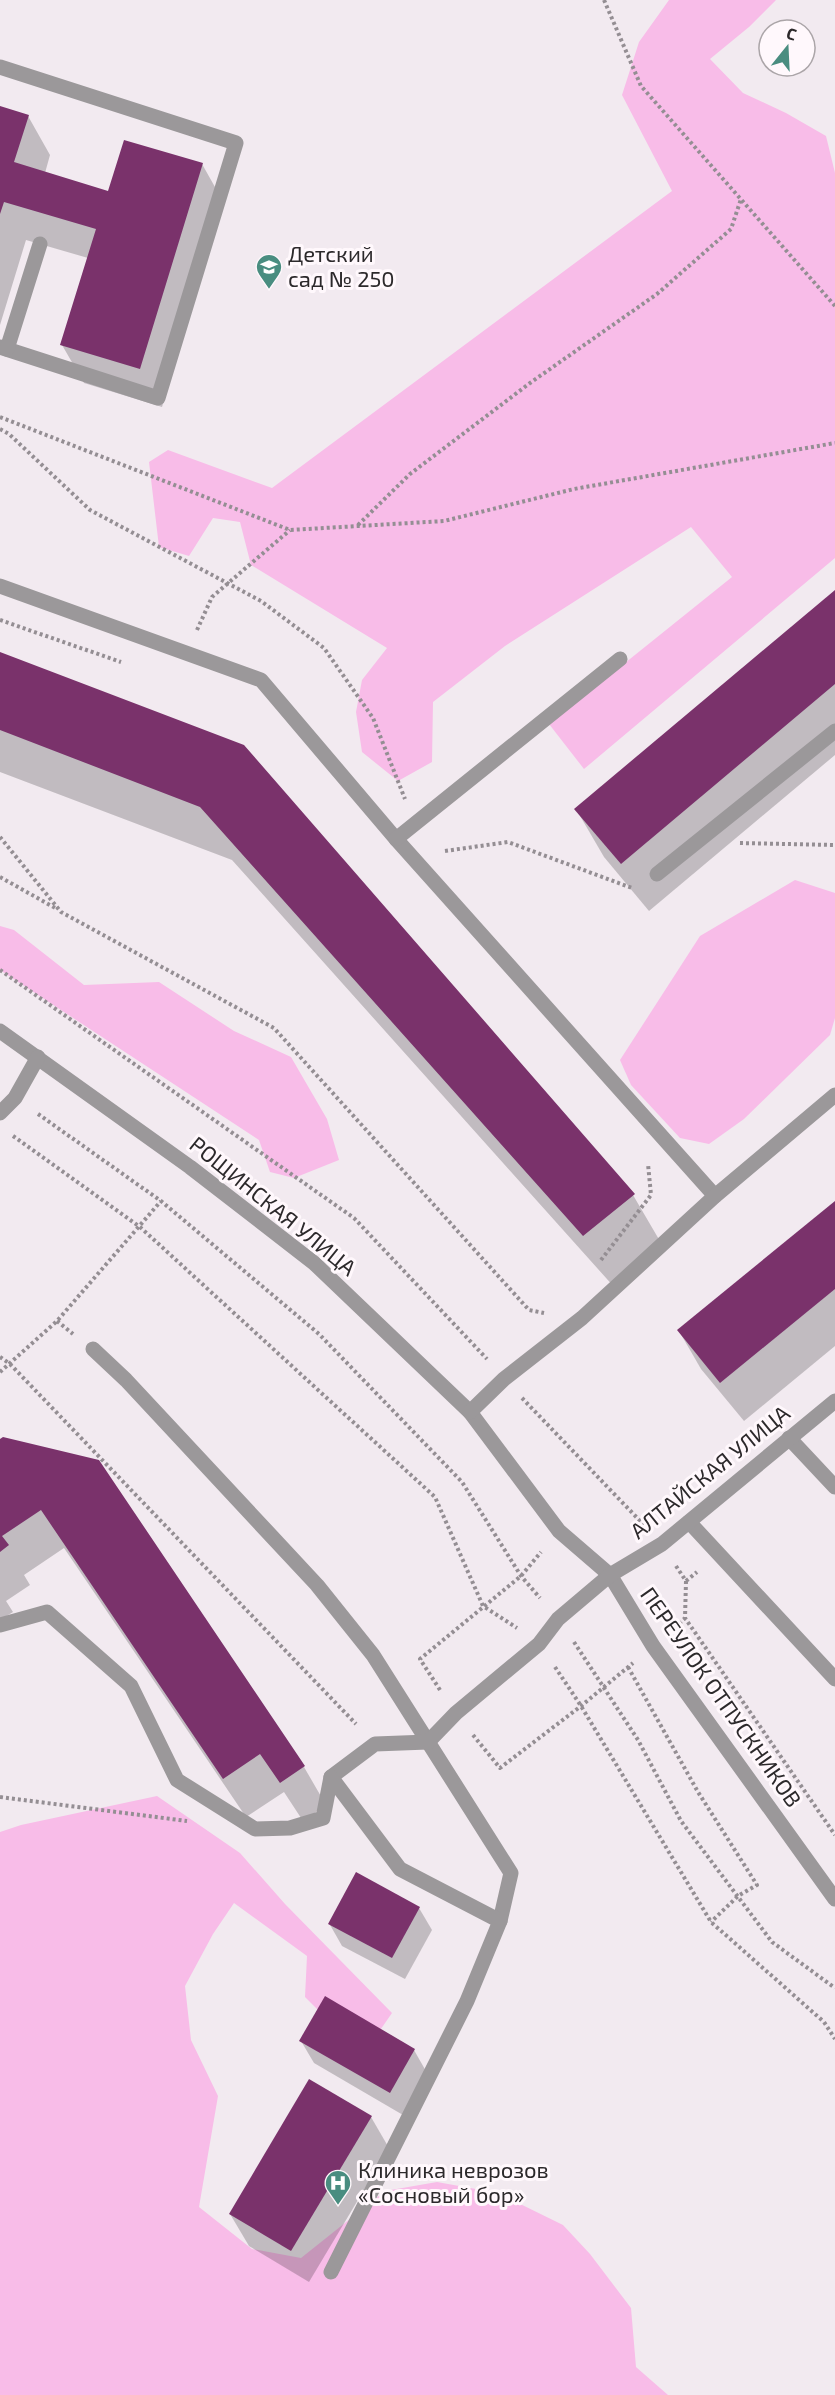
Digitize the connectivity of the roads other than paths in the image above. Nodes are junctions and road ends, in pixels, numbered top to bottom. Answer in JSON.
{"nodes":[{"id":1,"x":0,"y":67,"type":"edge"},
{"id":2,"x":40,"y":244,"type":"dead end"},
{"id":3,"x":4,"y":348,"type":"edge"},
{"id":4,"x":0,"y":586,"type":"edge"},
{"id":5,"x":620,"y":659,"type":"dead end"},
{"id":6,"x":835,"y":731,"type":"edge"},
{"id":7,"x":396,"y":839,"type":"junction"},
{"id":8,"x":657,"y":874,"type":"road end"},
{"id":9,"x":0,"y":1031,"type":"edge"},
{"id":10,"x":38,"y":1057,"type":"junction"},
{"id":11,"x":835,"y":1095,"type":"edge"},
{"id":12,"x":0,"y":1113,"type":"edge"},
{"id":13,"x":714,"y":1197,"type":"junction"},
{"id":14,"x":93,"y":1349,"type":"dead end"},
{"id":15,"x":835,"y":1401,"type":"edge"},
{"id":16,"x":470,"y":1412,"type":"junction"},
{"id":17,"x":789,"y":1438,"type":"junction"},
{"id":18,"x":835,"y":1487,"type":"edge"},
{"id":19,"x":689,"y":1522,"type":"junction"},
{"id":20,"x":559,"y":1531,"type":"joint"},
{"id":21,"x":610,"y":1575,"type":"junction"},
{"id":22,"x":0,"y":1625,"type":"edge"},
{"id":23,"x":835,"y":1679,"type":"edge"},
{"id":24,"x":428,"y":1742,"type":"junction"},
{"id":25,"x":331,"y":1777,"type":"junction"},
{"id":26,"x":835,"y":1899,"type":"edge"},
{"id":27,"x":500,"y":1921,"type":"junction"},
{"id":28,"x":330,"y":2272,"type":"dead end"}],
"edges":[{"from":1,"to":3,"type":"street"},
{"from":2,"to":3,"type":"street"},
{"from":4,"to":7,"type":"street"},
{"from":5,"to":7,"type":"street"},
{"from":6,"to":8,"type":"street"},
{"from":7,"to":13,"type":"street"},
{"from":9,"to":10,"type":"street","name":"РОЩИНСКАЯ УЛИЦА"},
{"from":10,"to":12,"type":"street"},
{"from":10,"to":16,"type":"street","name":"РОЩИНСКАЯ УЛИЦА"},
{"from":11,"to":13,"type":"street"},
{"from":13,"to":16,"type":"street"},
{"from":14,"to":24,"type":"street"},
{"from":15,"to":17,"type":"street","name":"АЛТАЙСКАЯ УЛИЦА"},
{"from":16,"to":20,"type":"street","name":"РОЩИНСКАЯ УЛИЦА"},
{"from":17,"to":18,"type":"street"},
{"from":17,"to":19,"type":"street","name":"АЛТАЙСКАЯ УЛИЦА"},
{"from":19,"to":21,"type":"street","name":"АЛТАЙСКАЯ УЛИЦА"},
{"from":19,"to":23,"type":"street"},
{"from":20,"to":21,"type":"street","name":"ПЕРЕУЛОК ОТПУСКНИКОВ"},
{"from":21,"to":24,"type":"street","name":"АЛТАЙСКАЯ УЛИЦА"},
{"from":21,"to":26,"type":"street","name":"ПЕРЕУЛОК ОТПУСКНИКОВ"},
{"from":22,"to":25,"type":"street"},
{"from":24,"to":25,"type":"street"},
{"from":24,"to":27,"type":"street"},
{"from":25,"to":27,"type":"street"},
{"from":27,"to":28,"type":"street"}]}
